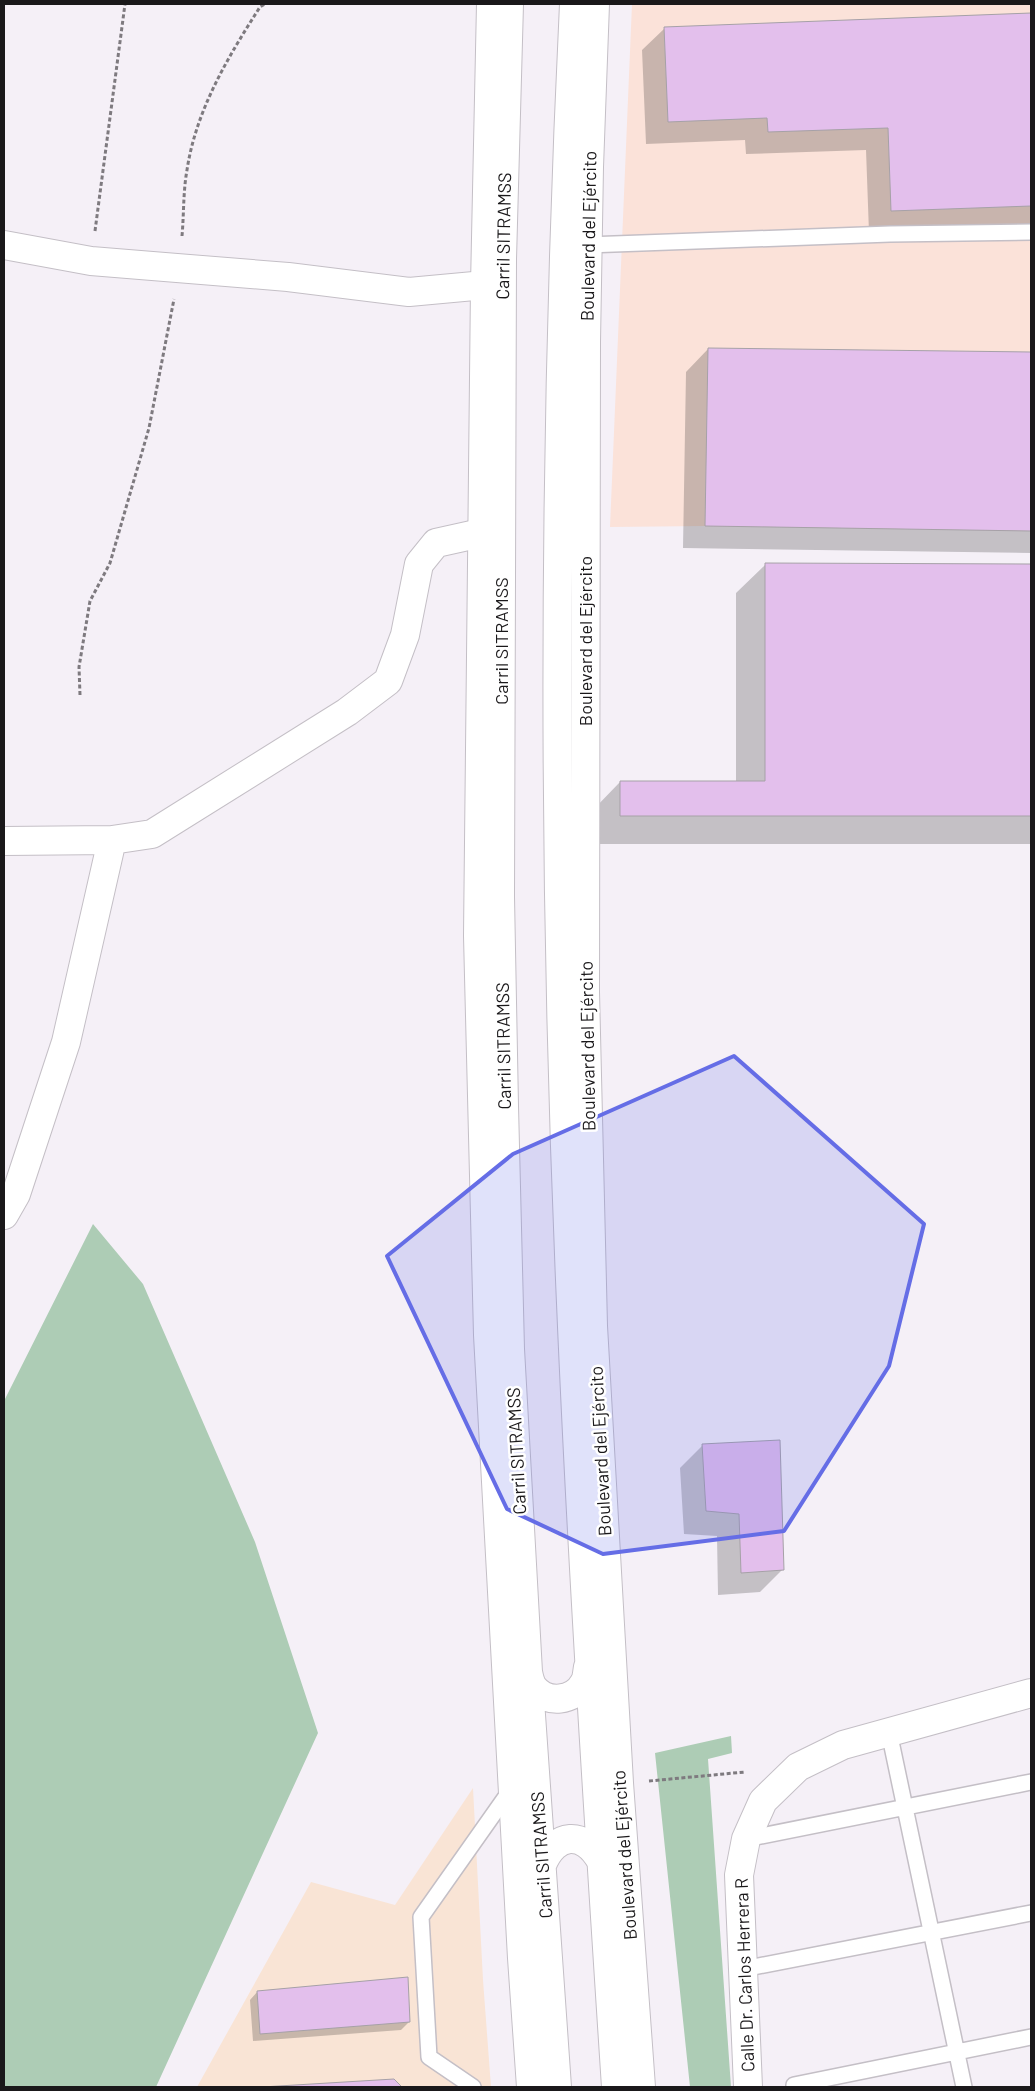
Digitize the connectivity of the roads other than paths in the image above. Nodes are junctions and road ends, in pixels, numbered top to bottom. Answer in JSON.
{"nodes":[{"id":1,"x":492,"y":4,"type":"edge"},
{"id":2,"x":509,"y":4,"type":"edge"},
{"id":3,"x":574,"y":4,"type":"edge"},
{"id":4,"x":595,"y":4,"type":"edge"},
{"id":5,"x":1031,"y":232,"type":"edge"},
{"id":6,"x":4,"y":245,"type":"edge"},
{"id":7,"x":587,"y":245,"type":"junction"},
{"id":8,"x":485,"y":285,"type":"junction"},
{"id":9,"x":482,"y":533,"type":"junction"},
{"id":10,"x":112,"y":840,"type":"junction"},
{"id":11,"x":4,"y":841,"type":"edge"},
{"id":12,"x":4,"y":1215,"type":"edge"},
{"id":13,"x":588,"y":1668,"type":"junction"},
{"id":14,"x":528,"y":1672,"type":"junction"},
{"id":15,"x":1031,"y":1693,"type":"edge"},
{"id":16,"x":889,"y":1732,"type":"junction"},
{"id":17,"x":1031,"y":1782,"type":"edge"},
{"id":18,"x":513,"y":1787,"type":"junction"},
{"id":19,"x":905,"y":1807,"type":"junction"},
{"id":20,"x":746,"y":1839,"type":"junction"},
{"id":21,"x":601,"y":1861,"type":"junction"},
{"id":22,"x":542,"y":1865,"type":"junction"},
{"id":23,"x":1031,"y":1913,"type":"edge"},
{"id":24,"x":931,"y":1932,"type":"junction"},
{"id":25,"x":743,"y":1969,"type":"junction"},
{"id":26,"x":1031,"y":2037,"type":"edge"},
{"id":27,"x":956,"y":2052,"type":"junction"},
{"id":28,"x":794,"y":2085,"type":"dead end"},
{"id":29,"x":473,"y":2087,"type":"edge"},
{"id":30,"x":531,"y":2087,"type":"edge"},
{"id":31,"x":557,"y":2087,"type":"edge"},
{"id":32,"x":616,"y":2087,"type":"edge"},
{"id":33,"x":641,"y":2087,"type":"edge"},
{"id":34,"x":748,"y":2087,"type":"edge"},
{"id":35,"x":964,"y":2087,"type":"edge"}],
"edges":[{"from":1,"to":8,"type":"main road"},
{"from":2,"to":14,"type":"main road","name":"Carril SITRAMSS"},
{"from":3,"to":13,"type":"main road"},
{"from":4,"to":7,"type":"main road","name":"Boulevard del Ejército"},
{"from":5,"to":7,"type":"lane"},
{"from":6,"to":8,"type":"main road"},
{"from":7,"to":33,"type":"main road","name":"Boulevard del Ejército"},
{"from":8,"to":9,"type":"main road"},
{"from":9,"to":10,"type":"main road"},
{"from":9,"to":18,"type":"main road"},
{"from":10,"to":11,"type":"main road"},
{"from":10,"to":12,"type":"main road"},
{"from":13,"to":14,"type":"main road"},
{"from":13,"to":21,"type":"main road"},
{"from":14,"to":22,"type":"main road","name":"Carril SITRAMSS"},
{"from":15,"to":16,"type":"main road","name":"Calle Dr. Carlos Herrera R"},
{"from":16,"to":19,"type":"lane"},
{"from":16,"to":20,"type":"main road","name":"Calle Dr. Carlos Herrera R"},
{"from":17,"to":19,"type":"lane"},
{"from":18,"to":29,"type":"lane"},
{"from":18,"to":30,"type":"main road"},
{"from":19,"to":20,"type":"lane"},
{"from":19,"to":24,"type":"lane"},
{"from":20,"to":25,"type":"main road","name":"Calle Dr. Carlos Herrera R"},
{"from":21,"to":22,"type":"main road"},
{"from":21,"to":32,"type":"main road"},
{"from":22,"to":31,"type":"main road","name":"Carril SITRAMSS"},
{"from":23,"to":24,"type":"lane"},
{"from":24,"to":25,"type":"lane"},
{"from":24,"to":27,"type":"lane"},
{"from":25,"to":34,"type":"main road","name":"Calle Dr. Carlos Herrera R"},
{"from":26,"to":27,"type":"lane"},
{"from":27,"to":28,"type":"lane"},
{"from":27,"to":35,"type":"lane"}]}
